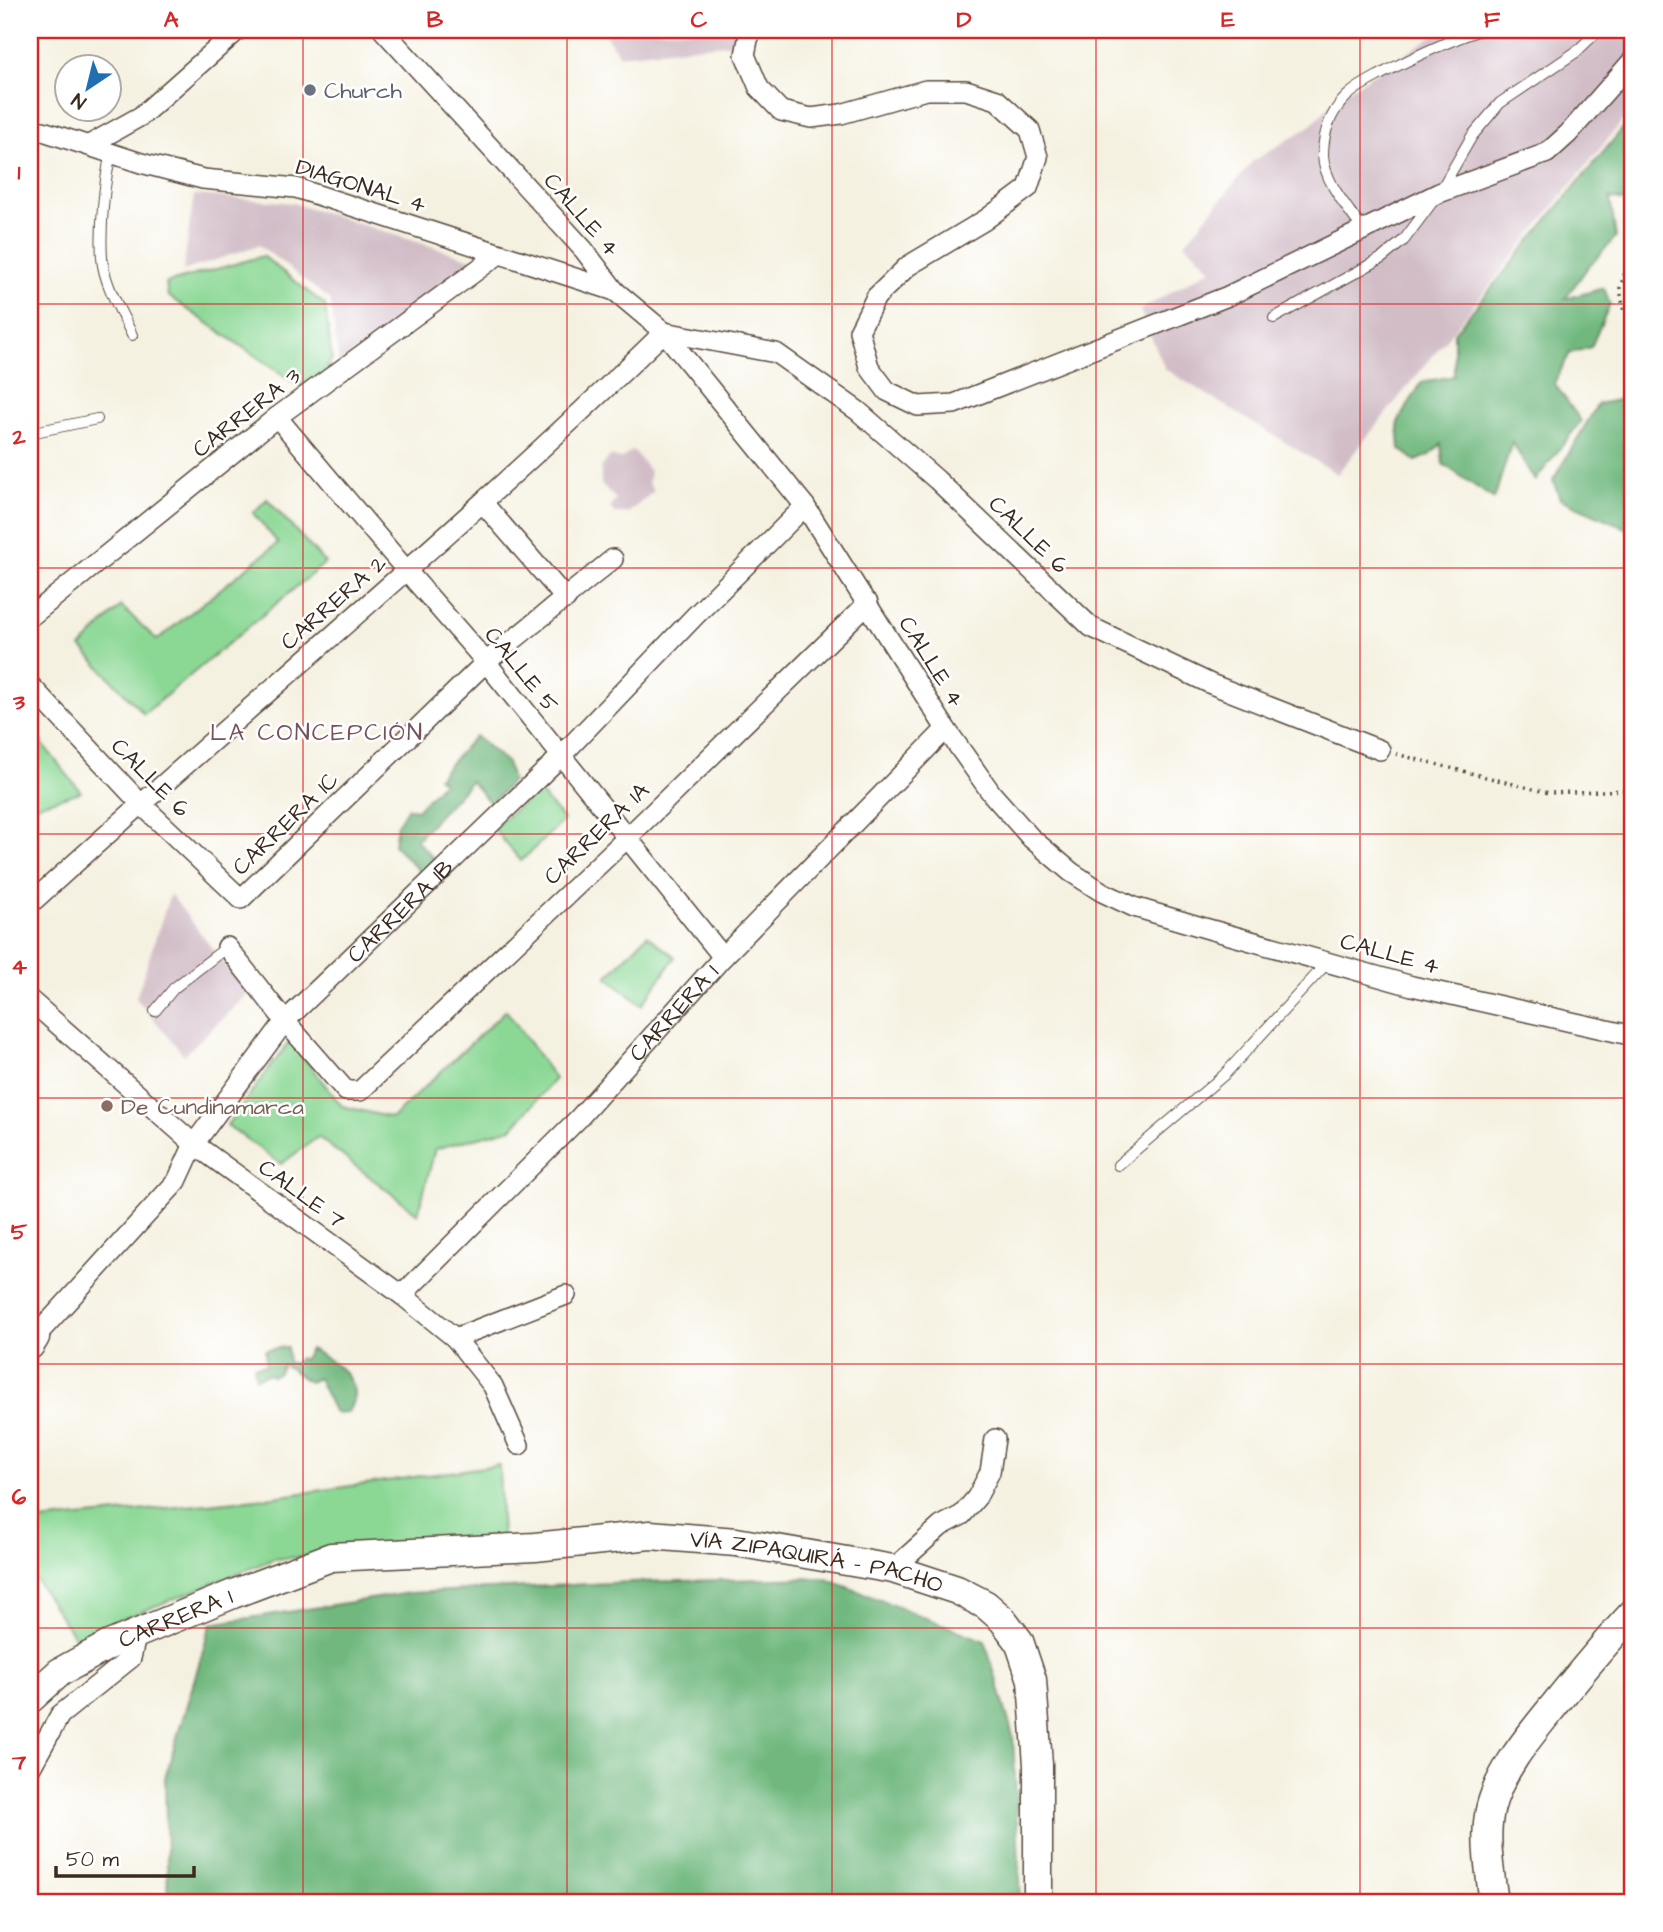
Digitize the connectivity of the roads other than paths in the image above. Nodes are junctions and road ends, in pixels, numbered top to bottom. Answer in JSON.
{"nodes":[{"id":1,"x":238,"y":30,"type":"edge"},
{"id":2,"x":383,"y":30,"type":"edge"},
{"id":3,"x":750,"y":30,"type":"edge"},
{"id":4,"x":1480,"y":30,"type":"edge"},
{"id":5,"x":1599,"y":30,"type":"edge"},
{"id":6,"x":1633,"y":60,"type":"edge"},
{"id":7,"x":30,"y":131,"type":"edge"},
{"id":8,"x":89,"y":145,"type":"junction"},
{"id":9,"x":111,"y":153,"type":"junction"},
{"id":10,"x":1439,"y":193,"type":"junction"},
{"id":11,"x":1363,"y":230,"type":"junction"},
{"id":12,"x":499,"y":254,"type":"junction"},
{"id":13,"x":615,"y":291,"type":"junction"},
{"id":14,"x":1274,"y":318,"type":"dead end"},
{"id":15,"x":664,"y":332,"type":"junction"},
{"id":16,"x":132,"y":335,"type":"dead end"},
{"id":17,"x":278,"y":417,"type":"junction"},
{"id":18,"x":97,"y":419,"type":"dead end"},
{"id":19,"x":30,"y":433,"type":"edge"},
{"id":20,"x":483,"y":503,"type":"junction"},
{"id":21,"x":805,"y":506,"type":"junction"},
{"id":22,"x":613,"y":559,"type":"dead end"},
{"id":23,"x":405,"y":570,"type":"junction"},
{"id":24,"x":566,"y":599,"type":"junction"},
{"id":25,"x":868,"y":603,"type":"junction"},
{"id":26,"x":30,"y":617,"type":"edge"},
{"id":27,"x":486,"y":662,"type":"junction"},
{"id":28,"x":30,"y":685,"type":"edge"},
{"id":29,"x":946,"y":729,"type":"junction"},
{"id":30,"x":1380,"y":750,"type":"road end"},
{"id":31,"x":561,"y":755,"type":"junction"},
{"id":32,"x":140,"y":803,"type":"junction"},
{"id":33,"x":628,"y":837,"type":"junction"},
{"id":34,"x":241,"y":899,"type":"joint"},
{"id":35,"x":30,"y":904,"type":"edge"},
{"id":36,"x":227,"y":947,"type":"joint"},
{"id":37,"x":723,"y":957,"type":"junction"},
{"id":38,"x":1328,"y":962,"type":"junction"},
{"id":39,"x":30,"y":1000,"type":"edge"},
{"id":40,"x":155,"y":1011,"type":"dead end"},
{"id":41,"x":285,"y":1021,"type":"junction"},
{"id":42,"x":1625,"y":1034,"type":"dead end"},
{"id":43,"x":194,"y":1144,"type":"junction"},
{"id":44,"x":1118,"y":1165,"type":"dead end"},
{"id":45,"x":402,"y":1295,"type":"junction"},
{"id":46,"x":566,"y":1295,"type":"dead end"},
{"id":47,"x":32,"y":1337,"type":"edge"},
{"id":48,"x":455,"y":1338,"type":"junction"},
{"id":49,"x":995,"y":1439,"type":"dead end"},
{"id":50,"x":519,"y":1445,"type":"dead end"},
{"id":51,"x":331,"y":1557,"type":"joint"},
{"id":52,"x":893,"y":1569,"type":"junction"},
{"id":53,"x":1633,"y":1613,"type":"edge"},
{"id":54,"x":137,"y":1633,"type":"junction"},
{"id":55,"x":30,"y":1699,"type":"edge"},
{"id":56,"x":30,"y":1769,"type":"edge"},
{"id":57,"x":1038,"y":1902,"type":"edge"},
{"id":58,"x":1494,"y":1902,"type":"edge"}],
"edges":[{"from":1,"to":8,"type":"street"},
{"from":2,"to":13,"type":"street","name":"CALLE 4"},
{"from":3,"to":11,"type":"street"},
{"from":4,"to":11,"type":"lane"},
{"from":5,"to":10,"type":"lane"},
{"from":6,"to":10,"type":"street"},
{"from":7,"to":8,"type":"street"},
{"from":8,"to":9,"type":"street","name":"DIAGONAL 4"},
{"from":9,"to":12,"type":"street","name":"DIAGONAL 4"},
{"from":9,"to":16,"type":"lane"},
{"from":10,"to":11,"type":"street"},
{"from":10,"to":14,"type":"lane"},
{"from":12,"to":13,"type":"street","name":"DIAGONAL 4"},
{"from":12,"to":17,"type":"street","name":"CARRERA 3"},
{"from":13,"to":15,"type":"street","name":"CALLE 4"},
{"from":15,"to":20,"type":"street","name":"CARRERA 2"},
{"from":15,"to":21,"type":"street","name":"CALLE 4"},
{"from":15,"to":30,"type":"street","name":"CALLE 6"},
{"from":17,"to":23,"type":"street","name":"CALLE 5"},
{"from":17,"to":26,"type":"street","name":"CARRERA 3"},
{"from":18,"to":19,"type":"lane"},
{"from":20,"to":23,"type":"street","name":"CARRERA 2"},
{"from":20,"to":24,"type":"street"},
{"from":21,"to":25,"type":"street","name":"CALLE 4"},
{"from":21,"to":31,"type":"street","name":"CARRERA 1B"},
{"from":22,"to":24,"type":"street","name":"CARRERA 1C"},
{"from":23,"to":27,"type":"street","name":"CALLE 5"},
{"from":23,"to":32,"type":"street","name":"CARRERA 2"},
{"from":24,"to":27,"type":"street","name":"CARRERA 1C"},
{"from":25,"to":29,"type":"street","name":"CALLE 4"},
{"from":25,"to":33,"type":"street","name":"CARRERA 1A"},
{"from":27,"to":31,"type":"street","name":"CALLE 5"},
{"from":27,"to":34,"type":"street","name":"CARRERA 1C"},
{"from":28,"to":32,"type":"street","name":"CALLE 6"},
{"from":29,"to":37,"type":"street","name":"CARRERA 1"},
{"from":29,"to":38,"type":"street","name":"CALLE 4"},
{"from":31,"to":33,"type":"street","name":"CALLE 5"},
{"from":31,"to":41,"type":"street","name":"CARRERA 1B"},
{"from":32,"to":34,"type":"street","name":"CALLE 6"},
{"from":32,"to":35,"type":"street","name":"CARRERA 2"},
{"from":33,"to":37,"type":"street","name":"CALLE 5"},
{"from":33,"to":41,"type":"street","name":"CARRERA 1A"},
{"from":36,"to":40,"type":"lane"},
{"from":36,"to":41,"type":"street"},
{"from":37,"to":45,"type":"street","name":"CARRERA 1"},
{"from":38,"to":42,"type":"street","name":"CALLE 4"},
{"from":38,"to":44,"type":"lane"},
{"from":39,"to":43,"type":"street","name":"CALLE 7"},
{"from":41,"to":43,"type":"street","name":"CARRERA 1B"},
{"from":43,"to":45,"type":"street","name":"CALLE 7"},
{"from":43,"to":47,"type":"street","name":"CARRERA 1B"},
{"from":45,"to":48,"type":"street","name":"CALLE 7"},
{"from":46,"to":48,"type":"street"},
{"from":48,"to":50,"type":"street","name":"CALLE 7"},
{"from":49,"to":52,"type":"street"},
{"from":51,"to":52,"type":"main road","name":"VÍA ZIPAQUIRÁ - PACHO"},
{"from":51,"to":54,"type":"main road","name":"CARRERA 1"},
{"from":52,"to":57,"type":"main road","name":"VÍA ZIPAQUIRÁ - PACHO"},
{"from":53,"to":58,"type":"main road"},
{"from":54,"to":55,"type":"main road","name":"CARRERA 1"},
{"from":54,"to":56,"type":"street"}]}
